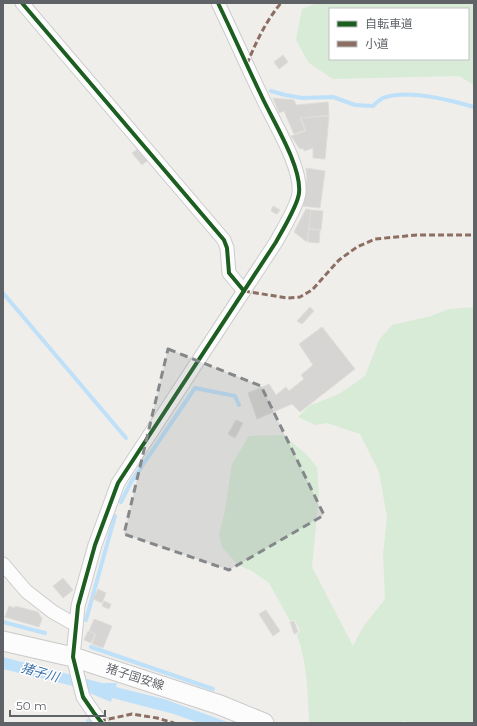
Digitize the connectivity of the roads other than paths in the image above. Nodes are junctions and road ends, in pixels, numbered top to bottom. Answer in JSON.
{"nodes":[{"id":1,"x":22,"y":3,"type":"edge"},
{"id":2,"x":218,"y":3,"type":"edge"},
{"id":3,"x":244,"y":291,"type":"junction"},
{"id":4,"x":3,"y":564,"type":"edge"},
{"id":5,"x":76,"y":625,"type":"junction"},
{"id":6,"x":3,"y":640,"type":"edge"},
{"id":7,"x":73,"y":657,"type":"junction"},
{"id":8,"x":102,"y":723,"type":"edge"},
{"id":9,"x":264,"y":723,"type":"edge"}],
"edges":[{"from":1,"to":3,"type":"street"},
{"from":2,"to":3,"type":"street"},
{"from":3,"to":5,"type":"street"},
{"from":4,"to":5,"type":"street"},
{"from":5,"to":7,"type":"street"},
{"from":6,"to":7,"type":"main road","name":"猪子国安線"},
{"from":7,"to":8,"type":"street"},
{"from":7,"to":9,"type":"main road","name":"猪子国安線"}]}
